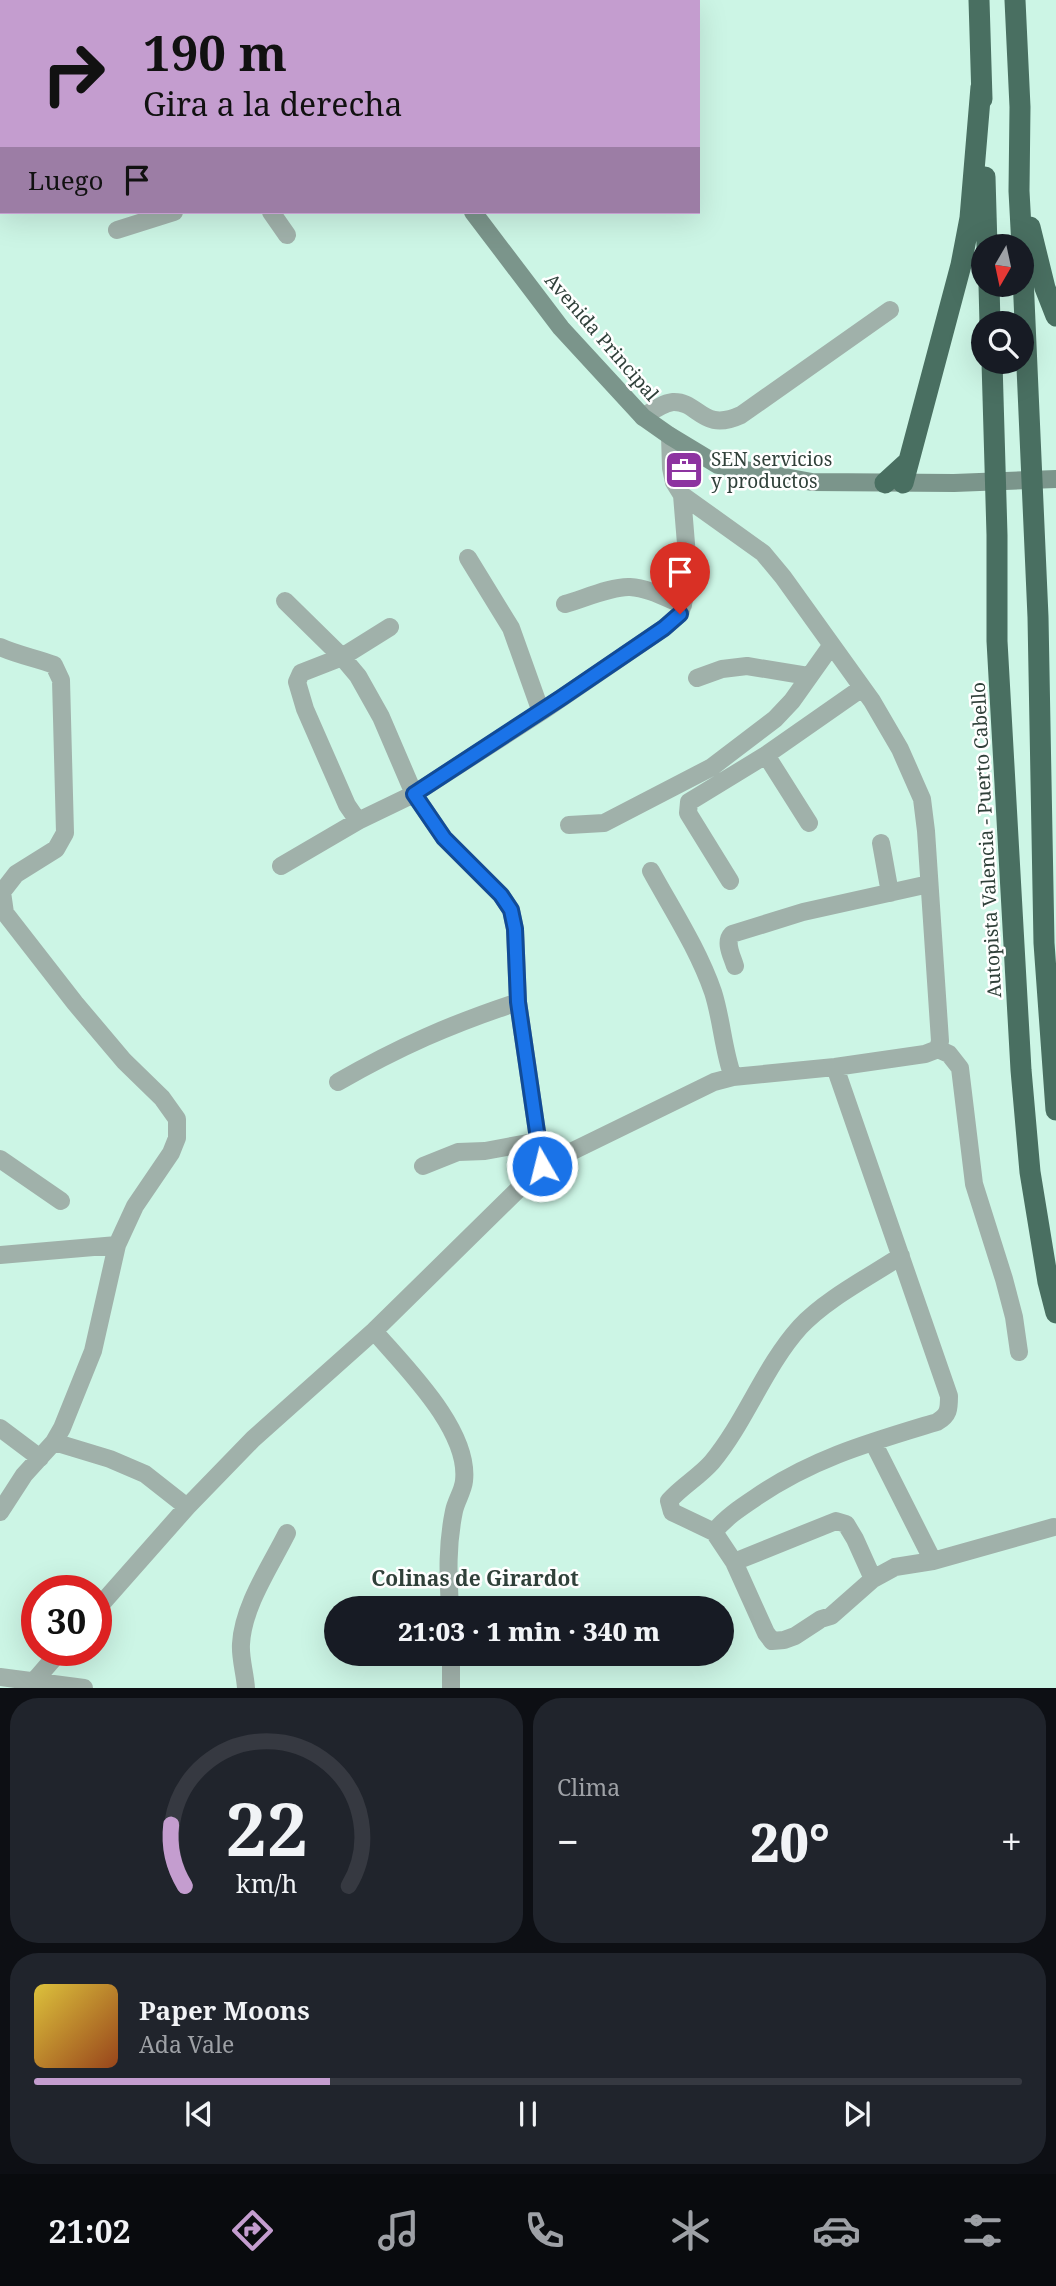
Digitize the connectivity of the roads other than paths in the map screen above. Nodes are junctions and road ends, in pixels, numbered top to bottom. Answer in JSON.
{"nodes":[{"id":1,"x":979,"y":0,"type":"edge"},
{"id":2,"x":1015,"y":0,"type":"edge"},
{"id":3,"x":981,"y":87,"type":"junction"},
{"id":4,"x":1019,"y":191,"type":"junction"},
{"id":5,"x":168,"y":214,"type":"edge"},
{"id":6,"x":272,"y":214,"type":"edge"},
{"id":7,"x":475,"y":214,"type":"edge"},
{"id":8,"x":117,"y":230,"type":"dead end"},
{"id":9,"x":987,"y":234,"type":"edge"},
{"id":10,"x":1021,"y":234,"type":"edge"},
{"id":11,"x":287,"y":235,"type":"dead end"},
{"id":12,"x":1024,"y":298,"type":"edge"},
{"id":13,"x":890,"y":310,"type":"dead end"},
{"id":14,"x":1056,"y":316,"type":"edge"},
{"id":15,"x":992,"y":374,"type":"edge"},
{"id":16,"x":643,"y":416,"type":"junction"},
{"id":17,"x":670,"y":436,"type":"junction"},
{"id":18,"x":1056,"y":479,"type":"edge"},
{"id":19,"x":894,"y":483,"type":"junction"},
{"id":20,"x":682,"y":495,"type":"junction"},
{"id":21,"x":468,"y":558,"type":"dead end"},
{"id":22,"x":285,"y":601,"type":"dead end"},
{"id":23,"x":565,"y":604,"type":"dead end"},
{"id":24,"x":683,"y":605,"type":"junction"},
{"id":25,"x":1038,"y":617,"type":"junction"},
{"id":26,"x":390,"y":627,"type":"dead end"},
{"id":27,"x":831,"y":646,"type":"junction"},
{"id":28,"x":0,"y":647,"type":"edge"},
{"id":29,"x":342,"y":657,"type":"junction"},
{"id":30,"x":808,"y":676,"type":"junction"},
{"id":31,"x":697,"y":678,"type":"dead end"},
{"id":32,"x":862,"y":688,"type":"junction"},
{"id":33,"x":1056,"y":691,"type":"edge"},
{"id":34,"x":541,"y":712,"type":"junction"},
{"id":35,"x":766,"y":755,"type":"junction"},
{"id":36,"x":414,"y":794,"type":"junction"},
{"id":37,"x":358,"y":821,"type":"junction"},
{"id":38,"x":809,"y":823,"type":"dead end"},
{"id":39,"x":569,"y":825,"type":"dead end"},
{"id":40,"x":881,"y":843,"type":"dead end"},
{"id":41,"x":281,"y":866,"type":"dead end"},
{"id":42,"x":651,"y":871,"type":"dead end"},
{"id":43,"x":730,"y":881,"type":"dead end"},
{"id":44,"x":929,"y":884,"type":"junction"},
{"id":45,"x":890,"y":893,"type":"junction"},
{"id":46,"x":735,"y":966,"type":"dead end"},
{"id":47,"x":518,"y":1002,"type":"junction"},
{"id":48,"x":1056,"y":1017,"type":"edge"},
{"id":49,"x":938,"y":1049,"type":"junction"},
{"id":50,"x":1052,"y":1051,"type":"junction"},
{"id":51,"x":835,"y":1067,"type":"junction"},
{"id":52,"x":733,"y":1077,"type":"junction"},
{"id":53,"x":338,"y":1082,"type":"dead end"},
{"id":54,"x":1056,"y":1110,"type":"edge"},
{"id":55,"x":539,"y":1141,"type":"junction"},
{"id":56,"x":0,"y":1159,"type":"edge"},
{"id":57,"x":423,"y":1166,"type":"dead end"},
{"id":58,"x":542,"y":1166,"type":"junction"},
{"id":59,"x":61,"y":1201,"type":"dead end"},
{"id":60,"x":117,"y":1245,"type":"junction"},
{"id":61,"x":0,"y":1255,"type":"edge"},
{"id":62,"x":901,"y":1256,"type":"junction"},
{"id":63,"x":1056,"y":1313,"type":"edge"},
{"id":64,"x":374,"y":1331,"type":"junction"},
{"id":65,"x":1019,"y":1352,"type":"dead end"},
{"id":66,"x":0,"y":1428,"type":"edge"},
{"id":67,"x":54,"y":1442,"type":"junction"},
{"id":68,"x":873,"y":1442,"type":"junction"},
{"id":69,"x":40,"y":1458,"type":"junction"},
{"id":70,"x":187,"y":1507,"type":"junction"},
{"id":71,"x":0,"y":1512,"type":"edge"},
{"id":72,"x":1054,"y":1527,"type":"dead end"},
{"id":73,"x":714,"y":1532,"type":"junction"},
{"id":74,"x":287,"y":1533,"type":"dead end"},
{"id":75,"x":933,"y":1561,"type":"junction"},
{"id":76,"x":734,"y":1562,"type":"junction"},
{"id":77,"x":873,"y":1579,"type":"junction"},
{"id":78,"x":112,"y":1592,"type":"edge"},
{"id":79,"x":449,"y":1596,"type":"edge"},
{"id":80,"x":47,"y":1666,"type":"edge"},
{"id":81,"x":451,"y":1666,"type":"edge"},
{"id":82,"x":0,"y":1677,"type":"edge"},
{"id":83,"x":31,"y":1684,"type":"edge"},
{"id":84,"x":84,"y":1688,"type":"edge"},
{"id":85,"x":246,"y":1688,"type":"edge"},
{"id":86,"x":451,"y":1688,"type":"edge"}],
"edges":[{"from":1,"to":3,"type":"highway"},
{"from":2,"to":4,"type":"highway"},
{"from":3,"to":9,"type":"highway"},
{"from":3,"to":19,"type":"highway"},
{"from":4,"to":10,"type":"highway"},
{"from":4,"to":14,"type":"highway"},
{"from":5,"to":8,"type":"street"},
{"from":6,"to":11,"type":"street"},
{"from":7,"to":16,"type":"main road","name":"Avenida Principal"},
{"from":12,"to":25,"type":"highway"},
{"from":13,"to":16,"type":"street"},
{"from":15,"to":63,"type":"highway","name":"Autopista Valencia - Puerto Cabello"},
{"from":16,"to":17,"type":"main road","name":"Avenida Principal"},
{"from":17,"to":19,"type":"main road","name":"Avenida Principal"},
{"from":17,"to":20,"type":"street"},
{"from":18,"to":19,"type":"main road","name":"Avenida Principal"},
{"from":20,"to":24,"type":"street"},
{"from":20,"to":27,"type":"street"},
{"from":21,"to":34,"type":"street"},
{"from":22,"to":29,"type":"street"},
{"from":23,"to":24,"type":"street"},
{"from":24,"to":34,"type":"street"},
{"from":25,"to":33,"type":"highway"},
{"from":25,"to":50,"type":"highway"},
{"from":26,"to":29,"type":"street"},
{"from":27,"to":30,"type":"street"},
{"from":27,"to":32,"type":"street"},
{"from":28,"to":60,"type":"street"},
{"from":29,"to":36,"type":"street"},
{"from":29,"to":37,"type":"street"},
{"from":30,"to":31,"type":"street"},
{"from":30,"to":39,"type":"street"},
{"from":32,"to":35,"type":"street"},
{"from":32,"to":44,"type":"street"},
{"from":34,"to":36,"type":"street"},
{"from":35,"to":38,"type":"street"},
{"from":35,"to":43,"type":"street"},
{"from":36,"to":37,"type":"street"},
{"from":36,"to":47,"type":"street"},
{"from":37,"to":41,"type":"street"},
{"from":40,"to":45,"type":"street"},
{"from":42,"to":52,"type":"street"},
{"from":44,"to":45,"type":"street"},
{"from":44,"to":49,"type":"street"},
{"from":45,"to":46,"type":"street"},
{"from":47,"to":53,"type":"street"},
{"from":47,"to":55,"type":"street"},
{"from":48,"to":50,"type":"highway"},
{"from":49,"to":51,"type":"street"},
{"from":49,"to":65,"type":"street"},
{"from":50,"to":54,"type":"highway"},
{"from":51,"to":52,"type":"street"},
{"from":51,"to":62,"type":"street"},
{"from":52,"to":58,"type":"street"},
{"from":55,"to":57,"type":"street"},
{"from":55,"to":58,"type":"street"},
{"from":56,"to":59,"type":"street"},
{"from":58,"to":64,"type":"street"},
{"from":60,"to":61,"type":"street"},
{"from":60,"to":67,"type":"street"},
{"from":62,"to":68,"type":"street"},
{"from":62,"to":73,"type":"street"},
{"from":64,"to":70,"type":"street"},
{"from":64,"to":79,"type":"street"},
{"from":66,"to":69,"type":"street"},
{"from":67,"to":69,"type":"street"},
{"from":67,"to":70,"type":"street"},
{"from":68,"to":73,"type":"street"},
{"from":68,"to":75,"type":"street"},
{"from":69,"to":71,"type":"street"},
{"from":70,"to":78,"type":"street"},
{"from":72,"to":75,"type":"street"},
{"from":73,"to":76,"type":"street"},
{"from":74,"to":85,"type":"street"},
{"from":75,"to":77,"type":"street"},
{"from":76,"to":77,"type":"street"},
{"from":76,"to":77,"type":"street"},
{"from":80,"to":83,"type":"street"},
{"from":81,"to":86,"type":"street"},
{"from":82,"to":83,"type":"street"},
{"from":83,"to":84,"type":"street"}]}
